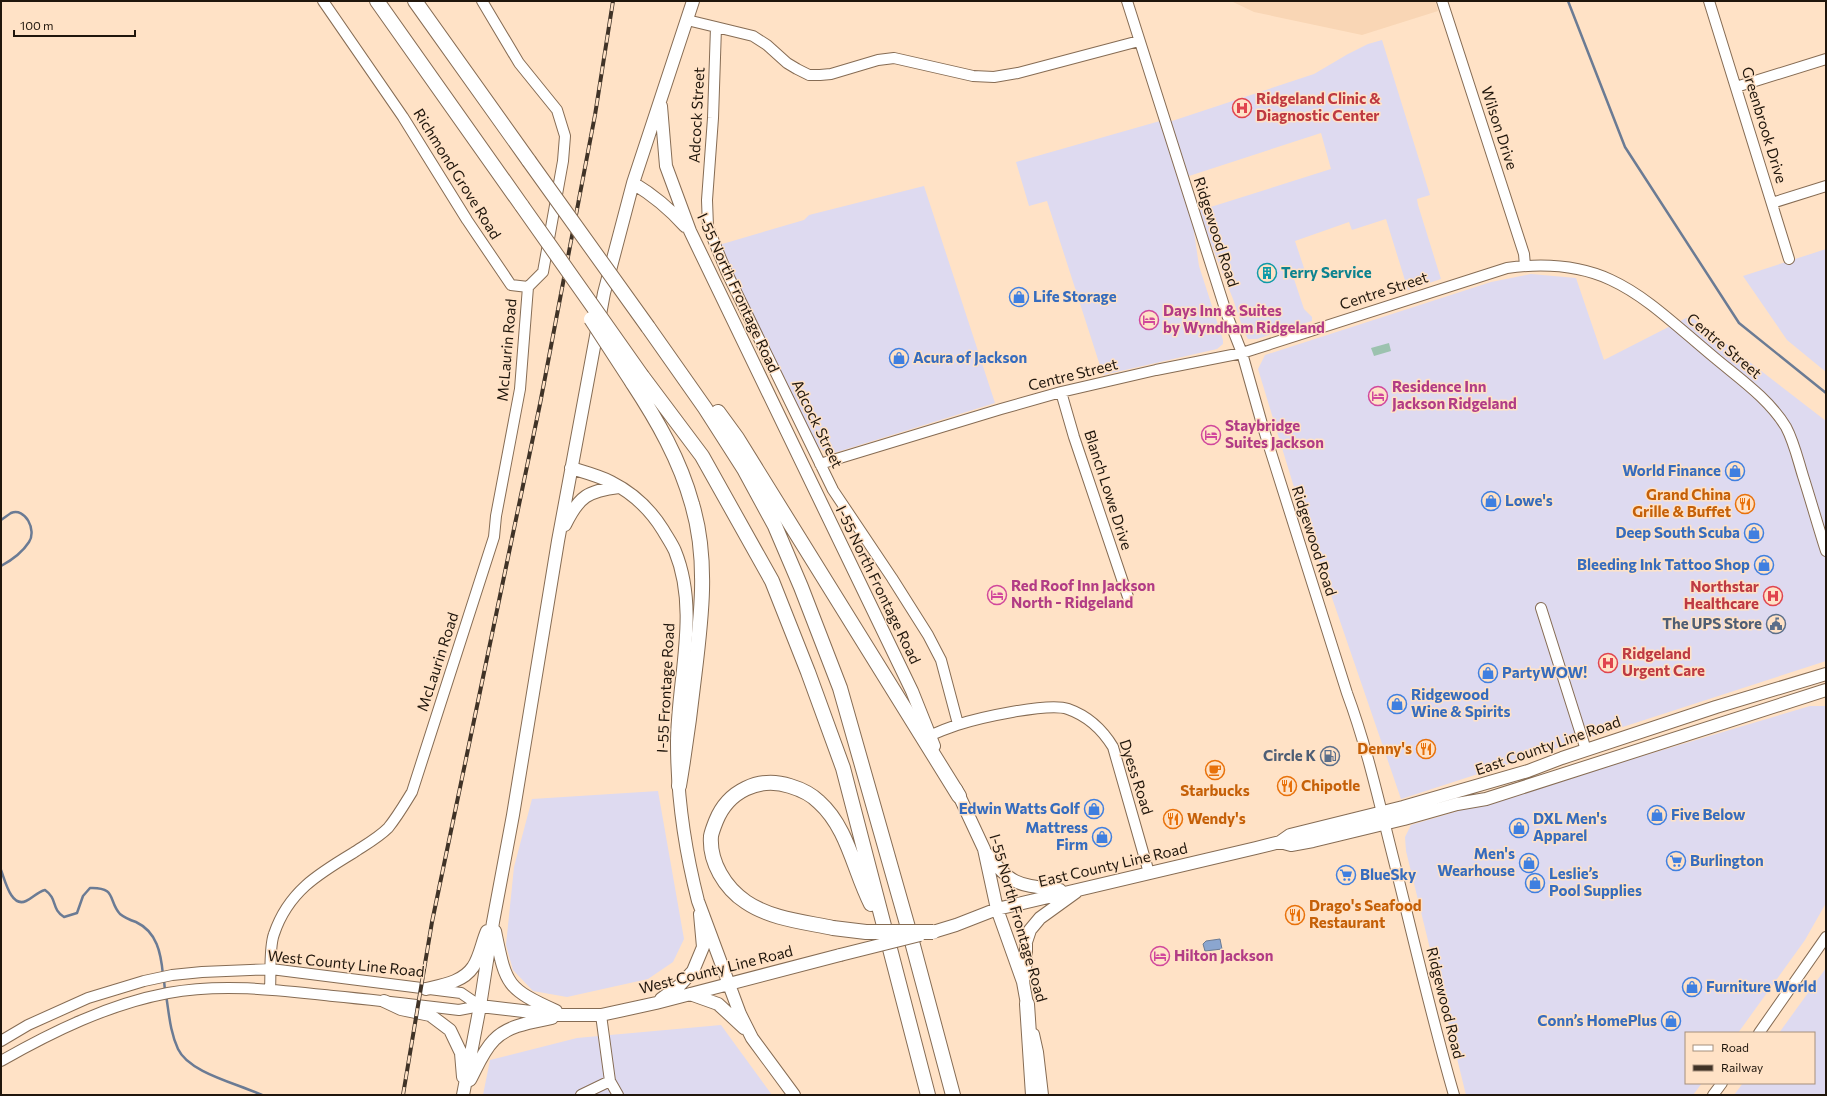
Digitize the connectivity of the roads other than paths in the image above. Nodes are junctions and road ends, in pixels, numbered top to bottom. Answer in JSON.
{"nodes":[{"id":1,"x":323,"y":1,"type":"edge"},
{"id":2,"x":377,"y":1,"type":"edge"},
{"id":3,"x":415,"y":1,"type":"edge"},
{"id":4,"x":420,"y":1,"type":"edge"},
{"id":5,"x":482,"y":1,"type":"edge"},
{"id":6,"x":692,"y":1,"type":"edge"},
{"id":7,"x":1127,"y":1,"type":"edge"},
{"id":8,"x":1442,"y":1,"type":"edge"},
{"id":9,"x":1709,"y":1,"type":"edge"},
{"id":10,"x":687,"y":20,"type":"junction"},
{"id":11,"x":433,"y":26,"type":"junction"},
{"id":12,"x":716,"y":27,"type":"junction"},
{"id":13,"x":1139,"y":41,"type":"junction"},
{"id":14,"x":1826,"y":59,"type":"edge"},
{"id":15,"x":1736,"y":87,"type":"junction"},
{"id":16,"x":660,"y":98,"type":"junction"},
{"id":17,"x":633,"y":183,"type":"junction"},
{"id":18,"x":1826,"y":186,"type":"edge"},
{"id":19,"x":1772,"y":203,"type":"junction"},
{"id":20,"x":690,"y":231,"type":"junction"},
{"id":21,"x":1789,"y":259,"type":"dead end"},
{"id":22,"x":1525,"y":266,"type":"junction"},
{"id":23,"x":528,"y":287,"type":"junction"},
{"id":24,"x":651,"y":331,"type":"junction"},
{"id":25,"x":1242,"y":353,"type":"junction"},
{"id":26,"x":637,"y":379,"type":"junction"},
{"id":27,"x":1061,"y":392,"type":"junction"},
{"id":28,"x":820,"y":464,"type":"junction"},
{"id":29,"x":571,"y":468,"type":"junction"},
{"id":30,"x":619,"y":487,"type":"junction"},
{"id":31,"x":558,"y":541,"type":"junction"},
{"id":32,"x":1826,"y":551,"type":"edge"},
{"id":33,"x":1128,"y":597,"type":"dead end"},
{"id":34,"x":1541,"y":608,"type":"dead end"},
{"id":35,"x":1826,"y":674,"type":"edge"},
{"id":36,"x":1826,"y":690,"type":"edge"},
{"id":37,"x":958,"y":724,"type":"junction"},
{"id":38,"x":929,"y":736,"type":"junction"},
{"id":39,"x":1586,"y":750,"type":"junction"},
{"id":40,"x":679,"y":786,"type":"junction"},
{"id":41,"x":959,"y":796,"type":"junction"},
{"id":42,"x":1384,"y":818,"type":"junction"},
{"id":43,"x":984,"y":849,"type":"junction"},
{"id":44,"x":1149,"y":873,"type":"junction"},
{"id":45,"x":1081,"y":888,"type":"junction"},
{"id":46,"x":1067,"y":892,"type":"junction"},
{"id":47,"x":698,"y":901,"type":"junction"},
{"id":48,"x":997,"y":909,"type":"junction"},
{"id":49,"x":493,"y":922,"type":"junction"},
{"id":50,"x":956,"y":925,"type":"joint"},
{"id":51,"x":883,"y":926,"type":"junction"},
{"id":52,"x":933,"y":932,"type":"junction"},
{"id":53,"x":1826,"y":937,"type":"edge"},
{"id":54,"x":271,"y":969,"type":"junction"},
{"id":55,"x":1023,"y":982,"type":"junction"},
{"id":56,"x":730,"y":984,"type":"junction"},
{"id":57,"x":270,"y":989,"type":"junction"},
{"id":58,"x":426,"y":989,"type":"junction"},
{"id":59,"x":690,"y":994,"type":"junction"},
{"id":60,"x":384,"y":1001,"type":"junction"},
{"id":61,"x":656,"y":1003,"type":"junction"},
{"id":62,"x":1027,"y":1004,"type":"junction"},
{"id":63,"x":480,"y":1006,"type":"junction"},
{"id":64,"x":601,"y":1015,"type":"junction"},
{"id":65,"x":565,"y":1016,"type":"junction"},
{"id":66,"x":1760,"y":1032,"type":"edge"},
{"id":67,"x":752,"y":1038,"type":"junction"},
{"id":68,"x":3,"y":1040,"type":"edge"},
{"id":69,"x":15,"y":1053,"type":"junction"},
{"id":70,"x":1,"y":1061,"type":"edge"},
{"id":71,"x":610,"y":1080,"type":"junction"},
{"id":72,"x":1721,"y":1084,"type":"edge"},
{"id":73,"x":464,"y":1093,"type":"edge"},
{"id":74,"x":581,"y":1095,"type":"edge"},
{"id":75,"x":618,"y":1095,"type":"edge"},
{"id":76,"x":794,"y":1095,"type":"edge"},
{"id":77,"x":928,"y":1095,"type":"edge"},
{"id":78,"x":953,"y":1095,"type":"edge"},
{"id":79,"x":1033,"y":1095,"type":"edge"},
{"id":80,"x":1043,"y":1095,"type":"edge"},
{"id":81,"x":1454,"y":1095,"type":"edge"},
{"id":82,"x":1713,"y":1095,"type":"edge"}],
"edges":[{"from":1,"to":23,"type":"street","name":"Richmond Grove Road"},
{"from":2,"to":26,"type":"highway","bridge":true},
{"from":3,"to":11,"type":"highway"},
{"from":4,"to":11,"type":"highway"},
{"from":5,"to":23,"type":"street"},
{"from":6,"to":10,"type":"main road"},
{"from":7,"to":13,"type":"street","name":"Ridgewood Road"},
{"from":8,"to":22,"type":"street","name":"Wilson Drive"},
{"from":9,"to":15,"type":"street","name":"Greenbrook Drive"},
{"from":10,"to":12,"type":"street"},
{"from":10,"to":16,"type":"main road"},
{"from":11,"to":24,"type":"highway","bridge":true},
{"from":12,"to":13,"type":"street"},
{"from":12,"to":28,"type":"street","name":"Adcock Street"},
{"from":13,"to":25,"type":"street","name":"Ridgewood Road"},
{"from":14,"to":15,"type":"street"},
{"from":15,"to":19,"type":"street","name":"Greenbrook Drive"},
{"from":16,"to":17,"type":"main road"},
{"from":16,"to":20,"type":"main road","name":"I-55 North Frontage Road"},
{"from":17,"to":20,"type":"main road"},
{"from":17,"to":29,"type":"main road"},
{"from":18,"to":19,"type":"street"},
{"from":19,"to":21,"type":"street","name":"Greenbrook Drive"},
{"from":20,"to":38,"type":"main road","name":"I-55 North Frontage Road"},
{"from":22,"to":25,"type":"street","name":"Centre Street"},
{"from":22,"to":32,"type":"street","name":"Centre Street"},
{"from":23,"to":54,"type":"street","name":"McLaurin Road"},
{"from":24,"to":41,"type":"highway"},
{"from":24,"to":78,"type":"highway"},
{"from":25,"to":27,"type":"street","name":"Centre Street"},
{"from":25,"to":42,"type":"street","name":"Ridgewood Road"},
{"from":26,"to":40,"type":"highway"},
{"from":26,"to":51,"type":"highway"},
{"from":27,"to":28,"type":"street","name":"Centre Street"},
{"from":27,"to":33,"type":"street","name":"Blanch Lowe Drive"},
{"from":28,"to":37,"type":"street","name":"Adcock Street"},
{"from":29,"to":30,"type":"main road","name":"I-55 Frontage Road"},
{"from":29,"to":31,"type":"main road"},
{"from":30,"to":31,"type":"main road"},
{"from":30,"to":40,"type":"main road","name":"I-55 Frontage Road"},
{"from":31,"to":49,"type":"main road"},
{"from":34,"to":39,"type":"street"},
{"from":35,"to":39,"type":"main road","name":"East County Line Road"},
{"from":36,"to":42,"type":"main road","name":"East County Line Road"},
{"from":37,"to":38,"type":"street","name":"Dyess Road"},
{"from":37,"to":44,"type":"street","name":"Dyess Road"},
{"from":38,"to":41,"type":"main road","name":"I-55 North Frontage Road"},
{"from":39,"to":42,"type":"main road","name":"East County Line Road"},
{"from":40,"to":47,"type":"main road","name":"I-55 Frontage Road"},
{"from":41,"to":43,"type":"main road","name":"I-55 North Frontage Road"},
{"from":42,"to":44,"type":"main road","name":"East County Line Road"},
{"from":42,"to":81,"type":"street","name":"Ridgewood Road"},
{"from":43,"to":46,"type":"main road"},
{"from":43,"to":48,"type":"main road","name":"I-55 North Frontage Road"},
{"from":44,"to":45,"type":"main road","name":"East County Line Road"},
{"from":45,"to":46,"type":"main road","name":"East County Line Road"},
{"from":45,"to":55,"type":"main road"},
{"from":46,"to":48,"type":"main road","name":"East County Line Road"},
{"from":47,"to":56,"type":"main road","name":"I-55 Frontage Road"},
{"from":47,"to":61,"type":"main road"},
{"from":48,"to":50,"type":"main road","name":"East County Line Road"},
{"from":48,"to":55,"type":"main road","name":"I-55 North Frontage Road"},
{"from":49,"to":58,"type":"main road"},
{"from":49,"to":63,"type":"main road"},
{"from":49,"to":65,"type":"main road"},
{"from":50,"to":52,"type":"main road","name":"West County Line Road"},
{"from":51,"to":52,"type":"highway","bridge":true},
{"from":51,"to":77,"type":"highway"},
{"from":52,"to":56,"type":"main road","name":"West County Line Road","bridge":true},
{"from":53,"to":66,"type":"street"},
{"from":54,"to":57,"type":"street","name":"McLaurin Road"},
{"from":54,"to":58,"type":"street","name":"West County Line Road"},
{"from":54,"to":68,"type":"street","name":"West County Line Road"},
{"from":55,"to":62,"type":"main road","name":"I-55 North Frontage Road"},
{"from":56,"to":59,"type":"main road","name":"West County Line Road"},
{"from":56,"to":67,"type":"main road","name":"I-55 Frontage Road"},
{"from":57,"to":60,"type":"street","name":"West County Line Road"},
{"from":57,"to":69,"type":"street","name":"West County Line Road"},
{"from":58,"to":63,"type":"street","name":"West County Line Road"},
{"from":59,"to":61,"type":"main road","name":"West County Line Road"},
{"from":59,"to":67,"type":"main road"},
{"from":60,"to":63,"type":"street","name":"West County Line Road"},
{"from":60,"to":73,"type":"main road"},
{"from":61,"to":64,"type":"main road","name":"West County Line Road"},
{"from":62,"to":79,"type":"highway"},
{"from":62,"to":80,"type":"street","name":"I-55 North Frontage Road"},
{"from":63,"to":65,"type":"main road","name":"West County Line Road"},
{"from":63,"to":73,"type":"main road"},
{"from":64,"to":65,"type":"main road","name":"West County Line Road"},
{"from":64,"to":71,"type":"street"},
{"from":65,"to":73,"type":"main road"},
{"from":67,"to":76,"type":"main road"},
{"from":68,"to":69,"type":"street"},
{"from":69,"to":70,"type":"street","name":"West County Line Road"},
{"from":71,"to":74,"type":"street"},
{"from":71,"to":75,"type":"street"},
{"from":72,"to":82,"type":"street"}]}
